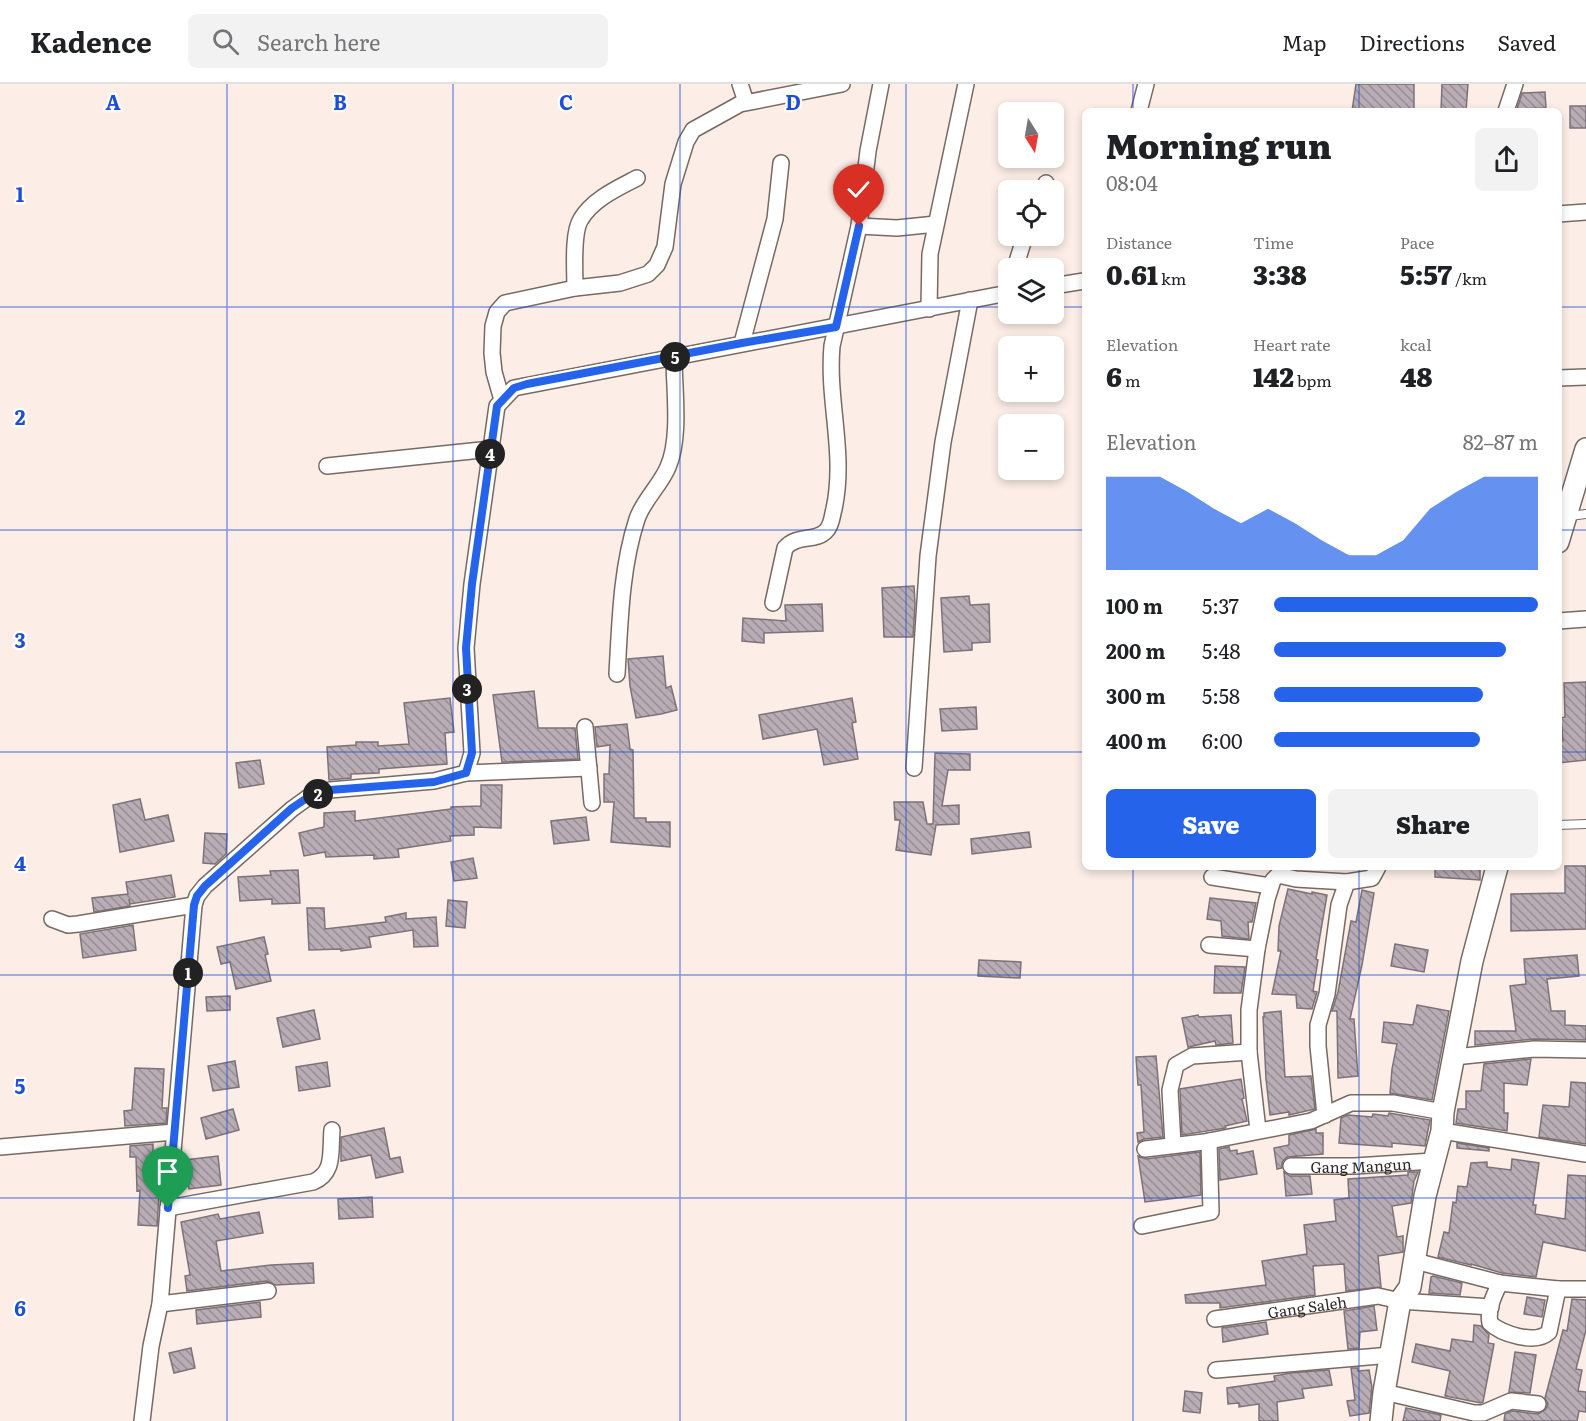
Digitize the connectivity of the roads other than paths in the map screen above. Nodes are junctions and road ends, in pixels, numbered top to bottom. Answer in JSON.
{"nodes":[{"id":1,"x":740,"y":84,"type":"edge"},
{"id":2,"x":842,"y":84,"type":"edge"},
{"id":3,"x":881,"y":84,"type":"edge"},
{"id":4,"x":966,"y":84,"type":"edge"},
{"id":5,"x":1146,"y":84,"type":"edge"},
{"id":6,"x":1515,"y":84,"type":"edge"},
{"id":7,"x":798,"y":88,"type":"edge"},
{"id":8,"x":746,"y":102,"type":"junction"},
{"id":9,"x":1140,"y":108,"type":"edge"},
{"id":10,"x":1507,"y":108,"type":"edge"},
{"id":11,"x":781,"y":163,"type":"dead end"},
{"id":12,"x":637,"y":178,"type":"dead end"},
{"id":13,"x":1586,"y":212,"type":"edge"},
{"id":14,"x":1562,"y":214,"type":"edge"},
{"id":15,"x":936,"y":224,"type":"junction"},
{"id":16,"x":859,"y":226,"type":"junction"},
{"id":17,"x":1082,"y":281,"type":"edge"},
{"id":18,"x":1064,"y":284,"type":"edge"},
{"id":19,"x":575,"y":288,"type":"junction"},
{"id":20,"x":998,"y":295,"type":"edge"},
{"id":21,"x":970,"y":300,"type":"junction"},
{"id":22,"x":928,"y":309,"type":"junction"},
{"id":23,"x":836,"y":327,"type":"junction"},
{"id":24,"x":742,"y":343,"type":"junction"},
{"id":25,"x":674,"y":357,"type":"junction"},
{"id":26,"x":1586,"y":377,"type":"edge"},
{"id":27,"x":1562,"y":378,"type":"edge"},
{"id":28,"x":502,"y":400,"type":"junction"},
{"id":29,"x":490,"y":449,"type":"junction"},
{"id":30,"x":1586,"y":449,"type":"edge"},
{"id":31,"x":327,"y":466,"type":"dead end"},
{"id":32,"x":1576,"y":515,"type":"edge"},
{"id":33,"x":1562,"y":536,"type":"edge"},
{"id":34,"x":773,"y":603,"type":"dead end"},
{"id":35,"x":1586,"y":619,"type":"edge"},
{"id":36,"x":1562,"y":621,"type":"edge"},
{"id":37,"x":617,"y":674,"type":"dead end"},
{"id":38,"x":585,"y":727,"type":"dead end"},
{"id":39,"x":589,"y":768,"type":"junction"},
{"id":40,"x":914,"y":768,"type":"dead end"},
{"id":41,"x":466,"y":773,"type":"junction"},
{"id":42,"x":592,"y":803,"type":"dead end"},
{"id":43,"x":1586,"y":824,"type":"edge"},
{"id":44,"x":1562,"y":825,"type":"edge"},
{"id":45,"x":1376,"y":870,"type":"edge"},
{"id":46,"x":1496,"y":870,"type":"edge"},
{"id":47,"x":1289,"y":872,"type":"edge"},
{"id":48,"x":1212,"y":877,"type":"dead end"},
{"id":49,"x":1347,"y":882,"type":"junction"},
{"id":50,"x":1270,"y":886,"type":"junction"},
{"id":51,"x":194,"y":905,"type":"junction"},
{"id":52,"x":52,"y":919,"type":"dead end"},
{"id":53,"x":1209,"y":945,"type":"dead end"},
{"id":54,"x":1257,"y":949,"type":"junction"},
{"id":55,"x":1586,"y":1050,"type":"edge"},
{"id":56,"x":1249,"y":1052,"type":"junction"},
{"id":57,"x":1454,"y":1057,"type":"junction"},
{"id":58,"x":1325,"y":1115,"type":"junction"},
{"id":59,"x":1443,"y":1121,"type":"junction"},
{"id":60,"x":332,"y":1130,"type":"dead end"},
{"id":61,"x":1258,"y":1130,"type":"junction"},
{"id":62,"x":174,"y":1131,"type":"junction"},
{"id":63,"x":1209,"y":1141,"type":"junction"},
{"id":64,"x":1173,"y":1145,"type":"junction"},
{"id":65,"x":0,"y":1147,"type":"edge"},
{"id":66,"x":1145,"y":1149,"type":"dead end"},
{"id":67,"x":1586,"y":1154,"type":"edge"},
{"id":68,"x":1433,"y":1161,"type":"junction"},
{"id":69,"x":1291,"y":1166,"type":"dead end"},
{"id":70,"x":168,"y":1208,"type":"junction"},
{"id":71,"x":1142,"y":1226,"type":"dead end"},
{"id":72,"x":1415,"y":1261,"type":"junction"},
{"id":73,"x":1500,"y":1283,"type":"junction"},
{"id":74,"x":1558,"y":1289,"type":"junction"},
{"id":75,"x":1586,"y":1289,"type":"edge"},
{"id":76,"x":268,"y":1291,"type":"dead end"},
{"id":77,"x":1400,"y":1301,"type":"junction"},
{"id":78,"x":160,"y":1304,"type":"junction"},
{"id":79,"x":1491,"y":1307,"type":"junction"},
{"id":80,"x":1215,"y":1319,"type":"dead end"},
{"id":81,"x":1391,"y":1355,"type":"junction"},
{"id":82,"x":1216,"y":1370,"type":"dead end"},
{"id":83,"x":1384,"y":1392,"type":"junction"},
{"id":84,"x":1538,"y":1404,"type":"dead end"},
{"id":85,"x":141,"y":1421,"type":"edge"},
{"id":86,"x":1382,"y":1421,"type":"edge"}],
"edges":[{"from":1,"to":8,"type":"street"},
{"from":2,"to":7,"type":"street"},
{"from":3,"to":16,"type":"street"},
{"from":4,"to":15,"type":"street"},
{"from":5,"to":9,"type":"street"},
{"from":6,"to":10,"type":"street"},
{"from":7,"to":8,"type":"street"},
{"from":8,"to":19,"type":"street"},
{"from":11,"to":24,"type":"street"},
{"from":12,"to":19,"type":"street"},
{"from":13,"to":14,"type":"street"},
{"from":15,"to":16,"type":"street"},
{"from":15,"to":22,"type":"street"},
{"from":16,"to":23,"type":"street"},
{"from":17,"to":18,"type":"street"},
{"from":19,"to":28,"type":"street"},
{"from":20,"to":21,"type":"street"},
{"from":21,"to":22,"type":"street"},
{"from":21,"to":40,"type":"street"},
{"from":22,"to":23,"type":"street"},
{"from":23,"to":24,"type":"street"},
{"from":23,"to":34,"type":"street"},
{"from":24,"to":25,"type":"street"},
{"from":25,"to":28,"type":"street"},
{"from":25,"to":37,"type":"street"},
{"from":26,"to":27,"type":"street"},
{"from":28,"to":29,"type":"street"},
{"from":29,"to":31,"type":"street"},
{"from":29,"to":41,"type":"street"},
{"from":30,"to":32,"type":"street"},
{"from":32,"to":33,"type":"street"},
{"from":35,"to":36,"type":"street"},
{"from":38,"to":39,"type":"street"},
{"from":39,"to":41,"type":"street"},
{"from":39,"to":42,"type":"street"},
{"from":41,"to":51,"type":"street"},
{"from":43,"to":44,"type":"lane"},
{"from":45,"to":49,"type":"street"},
{"from":46,"to":57,"type":"street"},
{"from":47,"to":49,"type":"street"},
{"from":47,"to":50,"type":"street"},
{"from":48,"to":50,"type":"street"},
{"from":49,"to":58,"type":"street"},
{"from":50,"to":54,"type":"street"},
{"from":51,"to":52,"type":"street"},
{"from":51,"to":62,"type":"street"},
{"from":53,"to":54,"type":"street"},
{"from":54,"to":56,"type":"street"},
{"from":55,"to":57,"type":"street"},
{"from":56,"to":61,"type":"street"},
{"from":56,"to":64,"type":"street"},
{"from":57,"to":59,"type":"street"},
{"from":58,"to":59,"type":"street"},
{"from":58,"to":61,"type":"street"},
{"from":59,"to":67,"type":"street"},
{"from":59,"to":68,"type":"street"},
{"from":60,"to":70,"type":"street"},
{"from":61,"to":63,"type":"street"},
{"from":62,"to":65,"type":"street"},
{"from":62,"to":70,"type":"street"},
{"from":63,"to":64,"type":"street"},
{"from":63,"to":71,"type":"street"},
{"from":64,"to":66,"type":"street"},
{"from":68,"to":69,"type":"street","name":"Gang Mangun"},
{"from":68,"to":72,"type":"street"},
{"from":70,"to":78,"type":"street"},
{"from":72,"to":73,"type":"street"},
{"from":72,"to":77,"type":"street"},
{"from":73,"to":74,"type":"street"},
{"from":73,"to":79,"type":"street"},
{"from":74,"to":75,"type":"street"},
{"from":74,"to":79,"type":"street"},
{"from":76,"to":78,"type":"street"},
{"from":77,"to":79,"type":"street","name":"Gang Saleh"},
{"from":77,"to":80,"type":"street","name":"Gang Saleh"},
{"from":77,"to":81,"type":"street"},
{"from":78,"to":85,"type":"street"},
{"from":81,"to":82,"type":"street"},
{"from":81,"to":83,"type":"street"},
{"from":83,"to":84,"type":"street"},
{"from":83,"to":86,"type":"street"}]}
